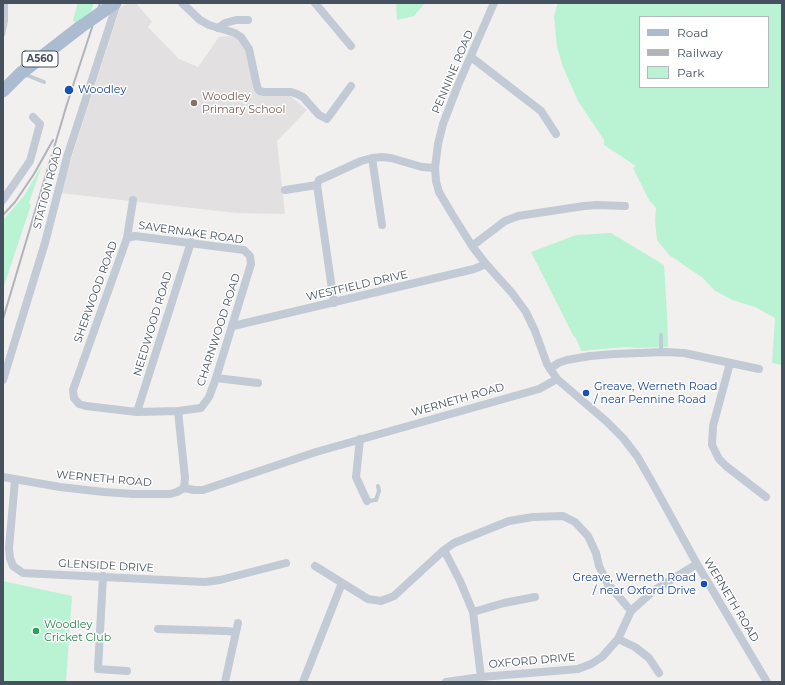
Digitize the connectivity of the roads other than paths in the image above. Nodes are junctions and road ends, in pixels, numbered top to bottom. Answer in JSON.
{"nodes":[{"id":1,"x":6,"y":3,"type":"edge"},
{"id":2,"x":116,"y":3,"type":"edge"},
{"id":3,"x":182,"y":3,"type":"edge"},
{"id":4,"x":315,"y":3,"type":"edge"},
{"id":5,"x":494,"y":3,"type":"edge"},
{"id":6,"x":248,"y":20,"type":"dead end"},
{"id":7,"x":218,"y":28,"type":"junction"},
{"id":8,"x":3,"y":35,"type":"edge"},
{"id":9,"x":351,"y":46,"type":"dead end"},
{"id":10,"x":471,"y":57,"type":"junction"},
{"id":11,"x":21,"y":74,"type":"junction"},
{"id":12,"x":44,"y":82,"type":"dead end"},
{"id":13,"x":352,"y":86,"type":"dead end"},
{"id":14,"x":3,"y":91,"type":"edge"},
{"id":15,"x":33,"y":117,"type":"dead end"},
{"id":16,"x":556,"y":134,"type":"dead end"},
{"id":17,"x":372,"y":158,"type":"junction"},
{"id":18,"x":435,"y":168,"type":"junction"},
{"id":19,"x":317,"y":185,"type":"junction"},
{"id":20,"x":285,"y":190,"type":"dead end"},
{"id":21,"x":3,"y":200,"type":"edge"},
{"id":22,"x":133,"y":200,"type":"dead end"},
{"id":23,"x":625,"y":206,"type":"dead end"},
{"id":24,"x":382,"y":225,"type":"dead end"},
{"id":25,"x":127,"y":238,"type":"junction"},
{"id":26,"x":190,"y":242,"type":"junction"},
{"id":27,"x":472,"y":246,"type":"junction"},
{"id":28,"x":250,"y":256,"type":"joint"},
{"id":29,"x":486,"y":264,"type":"junction"},
{"id":30,"x":334,"y":303,"type":"junction"},
{"id":31,"x":233,"y":326,"type":"junction"},
{"id":32,"x":661,"y":335,"type":"dead end"},
{"id":33,"x":662,"y":352,"type":"junction"},
{"id":34,"x":730,"y":363,"type":"junction"},
{"id":35,"x":550,"y":369,"type":"junction"},
{"id":36,"x":759,"y":369,"type":"dead end"},
{"id":37,"x":216,"y":378,"type":"junction"},
{"id":38,"x":557,"y":379,"type":"junction"},
{"id":39,"x":3,"y":380,"type":"edge"},
{"id":40,"x":258,"y":383,"type":"dead end"},
{"id":41,"x":178,"y":411,"type":"junction"},
{"id":42,"x":137,"y":412,"type":"junction"},
{"id":43,"x":360,"y":439,"type":"junction"},
{"id":44,"x":3,"y":477,"type":"edge"},
{"id":45,"x":15,"y":480,"type":"junction"},
{"id":46,"x":378,"y":486,"type":"dead end"},
{"id":47,"x":184,"y":488,"type":"junction"},
{"id":48,"x":766,"y":497,"type":"dead end"},
{"id":49,"x":367,"y":501,"type":"joint"},
{"id":50,"x":6,"y":547,"type":"edge"},
{"id":51,"x":444,"y":550,"type":"junction"},
{"id":52,"x":286,"y":563,"type":"dead end"},
{"id":53,"x":697,"y":564,"type":"junction"},
{"id":54,"x":315,"y":566,"type":"dead end"},
{"id":55,"x":103,"y":576,"type":"junction"},
{"id":56,"x":342,"y":583,"type":"junction"},
{"id":57,"x":535,"y":597,"type":"dead end"},
{"id":58,"x":631,"y":611,"type":"junction"},
{"id":59,"x":473,"y":612,"type":"junction"},
{"id":60,"x":238,"y":623,"type":"dead end"},
{"id":61,"x":158,"y":629,"type":"dead end"},
{"id":62,"x":236,"y":632,"type":"junction"},
{"id":63,"x":618,"y":639,"type":"junction"},
{"id":64,"x":127,"y":671,"type":"dead end"},
{"id":65,"x":659,"y":673,"type":"dead end"},
{"id":66,"x":481,"y":677,"type":"junction"},
{"id":67,"x":225,"y":682,"type":"edge"},
{"id":68,"x":303,"y":682,"type":"edge"},
{"id":69,"x":446,"y":682,"type":"edge"},
{"id":70,"x":767,"y":682,"type":"edge"}],
"edges":[{"from":1,"to":8,"type":"lane"},
{"from":2,"to":11,"type":"main road","number":"A560","bridge":true},
{"from":2,"to":39,"type":"street","name":"STATION ROAD"},
{"from":3,"to":7,"type":"street"},
{"from":4,"to":9,"type":"street"},
{"from":5,"to":10,"type":"street","name":"PENNINE ROAD"},
{"from":6,"to":7,"type":"street"},
{"from":7,"to":13,"type":"street"},
{"from":10,"to":16,"type":"street"},
{"from":10,"to":18,"type":"street","name":"PENNINE ROAD"},
{"from":11,"to":12,"type":"lane"},
{"from":11,"to":14,"type":"main road","number":"A560"},
{"from":15,"to":21,"type":"street"},
{"from":17,"to":18,"type":"street"},
{"from":17,"to":19,"type":"street"},
{"from":17,"to":24,"type":"street"},
{"from":18,"to":27,"type":"street","name":"PENNINE ROAD"},
{"from":19,"to":20,"type":"street"},
{"from":19,"to":30,"type":"street"},
{"from":22,"to":25,"type":"street","name":"SHERWOOD ROAD"},
{"from":23,"to":27,"type":"street"},
{"from":25,"to":26,"type":"street","name":"SAVERNAKE ROAD"},
{"from":25,"to":42,"type":"street","name":"SHERWOOD ROAD"},
{"from":26,"to":28,"type":"street","name":"SAVERNAKE ROAD"},
{"from":26,"to":42,"type":"street","name":"NEEDWOOD ROAD"},
{"from":27,"to":29,"type":"street","name":"PENNINE ROAD"},
{"from":28,"to":31,"type":"street","name":"CHARNWOOD ROAD"},
{"from":29,"to":30,"type":"street","name":"WESTFIELD DRIVE"},
{"from":29,"to":35,"type":"street","name":"PENNINE ROAD"},
{"from":30,"to":31,"type":"street","name":"WESTFIELD DRIVE"},
{"from":31,"to":37,"type":"street","name":"CHARNWOOD ROAD"},
{"from":32,"to":33,"type":"lane"},
{"from":33,"to":34,"type":"street"},
{"from":33,"to":35,"type":"street"},
{"from":34,"to":36,"type":"street"},
{"from":34,"to":48,"type":"street"},
{"from":35,"to":38,"type":"street","name":"PENNINE ROAD"},
{"from":37,"to":40,"type":"street"},
{"from":37,"to":41,"type":"street","name":"CHARNWOOD ROAD"},
{"from":38,"to":43,"type":"street","name":"WERNETH ROAD"},
{"from":38,"to":53,"type":"street","name":"WERNETH ROAD"},
{"from":41,"to":42,"type":"street"},
{"from":41,"to":47,"type":"street"},
{"from":43,"to":47,"type":"street","name":"WERNETH ROAD"},
{"from":43,"to":49,"type":"street"},
{"from":44,"to":45,"type":"street","name":"WERNETH ROAD"},
{"from":45,"to":47,"type":"street","name":"WERNETH ROAD"},
{"from":45,"to":50,"type":"street","name":"GLENSIDE DRIVE"},
{"from":46,"to":49,"type":"lane"},
{"from":50,"to":55,"type":"street","name":"GLENSIDE DRIVE"},
{"from":51,"to":56,"type":"street"},
{"from":51,"to":58,"type":"street"},
{"from":51,"to":59,"type":"street"},
{"from":52,"to":55,"type":"street","name":"GLENSIDE DRIVE"},
{"from":53,"to":58,"type":"street","name":"OXFORD DRIVE"},
{"from":53,"to":70,"type":"street","name":"WERNETH ROAD"},
{"from":54,"to":56,"type":"street"},
{"from":55,"to":64,"type":"street"},
{"from":56,"to":68,"type":"street"},
{"from":57,"to":59,"type":"street"},
{"from":58,"to":63,"type":"street","name":"OXFORD DRIVE"},
{"from":59,"to":66,"type":"street"},
{"from":60,"to":62,"type":"street"},
{"from":61,"to":62,"type":"street"},
{"from":62,"to":67,"type":"street"},
{"from":63,"to":65,"type":"street"},
{"from":63,"to":66,"type":"street","name":"OXFORD DRIVE"},
{"from":66,"to":69,"type":"street","name":"OXFORD DRIVE"}]}
